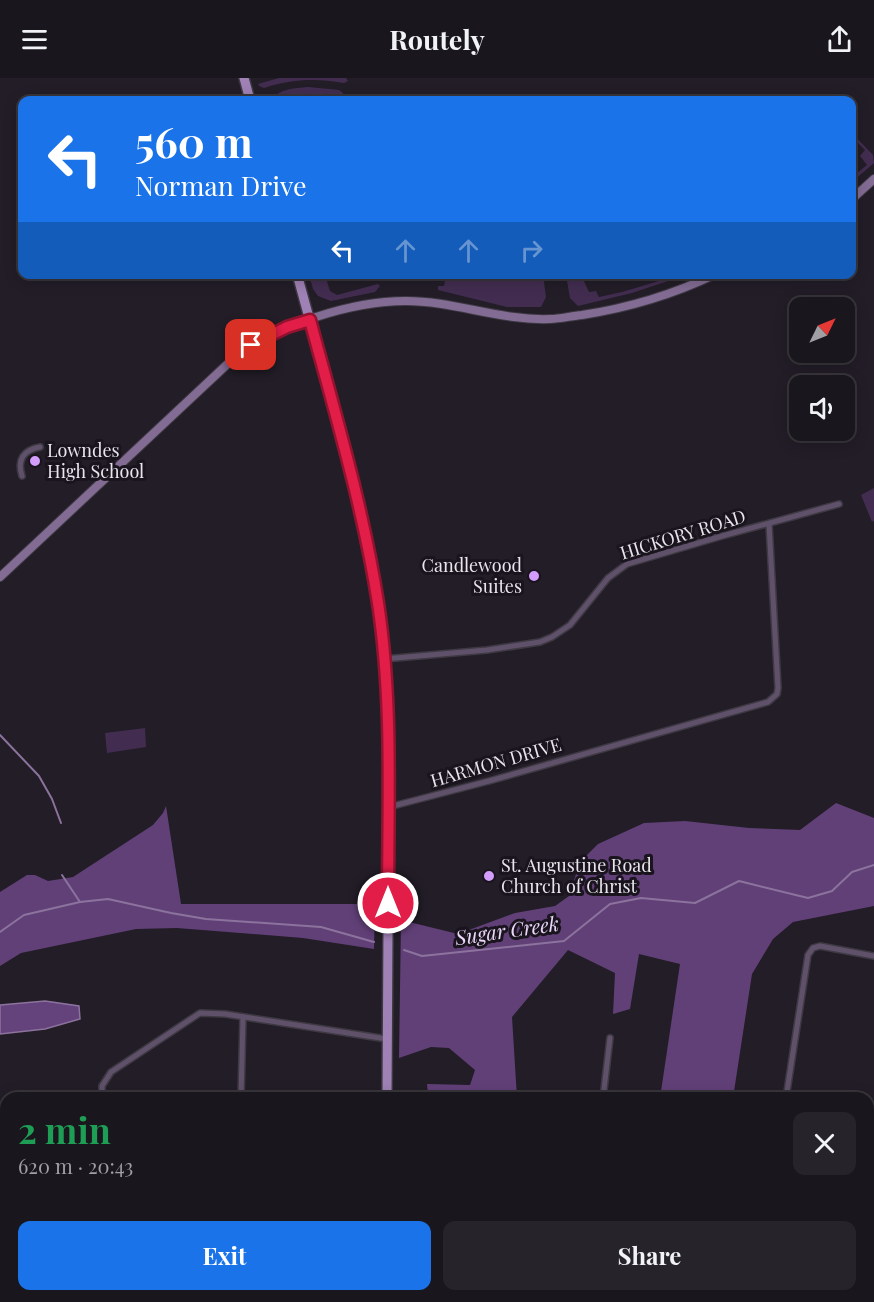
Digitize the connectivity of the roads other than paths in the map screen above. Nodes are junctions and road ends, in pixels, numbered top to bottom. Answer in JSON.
{"nodes":[{"id":1,"x":244,"y":78,"type":"edge"},
{"id":2,"x":249,"y":96,"type":"edge"},
{"id":3,"x":874,"y":179,"type":"edge"},
{"id":4,"x":856,"y":195,"type":"edge"},
{"id":5,"x":299,"y":279,"type":"edge"},
{"id":6,"x":703,"y":279,"type":"edge"},
{"id":7,"x":310,"y":320,"type":"junction"},
{"id":8,"x":40,"y":447,"type":"dead end"},
{"id":9,"x":22,"y":476,"type":"dead end"},
{"id":10,"x":838,"y":504,"type":"dead end"},
{"id":11,"x":769,"y":524,"type":"junction"},
{"id":12,"x":0,"y":577,"type":"edge"},
{"id":13,"x":384,"y":659,"type":"junction"},
{"id":14,"x":610,"y":747,"type":"joint"},
{"id":15,"x":389,"y":807,"type":"junction"},
{"id":16,"x":874,"y":956,"type":"edge"},
{"id":17,"x":243,"y":1017,"type":"junction"},
{"id":18,"x":610,"y":1038,"type":"dead end"},
{"id":19,"x":388,"y":1039,"type":"junction"},
{"id":20,"x":102,"y":1092,"type":"edge"},
{"id":21,"x":241,"y":1092,"type":"edge"},
{"id":22,"x":387,"y":1092,"type":"edge"},
{"id":23,"x":604,"y":1092,"type":"edge"},
{"id":24,"x":787,"y":1092,"type":"edge"}],
"edges":[{"from":1,"to":2,"type":"main road"},
{"from":3,"to":4,"type":"street"},
{"from":5,"to":7,"type":"main road"},
{"from":6,"to":7,"type":"street"},
{"from":7,"to":12,"type":"street"},
{"from":7,"to":13,"type":"main road"},
{"from":8,"to":9,"type":"street"},
{"from":10,"to":11,"type":"street","name":"HICKORY ROAD"},
{"from":11,"to":13,"type":"street","name":"HICKORY ROAD"},
{"from":11,"to":14,"type":"street","name":"HICKORY ROAD"},
{"from":13,"to":15,"type":"main road"},
{"from":14,"to":15,"type":"street","name":"HARMON DRIVE"},
{"from":15,"to":19,"type":"main road"},
{"from":16,"to":24,"type":"street"},
{"from":17,"to":19,"type":"street"},
{"from":17,"to":20,"type":"street"},
{"from":17,"to":21,"type":"street"},
{"from":18,"to":23,"type":"street"},
{"from":19,"to":22,"type":"main road"}]}
